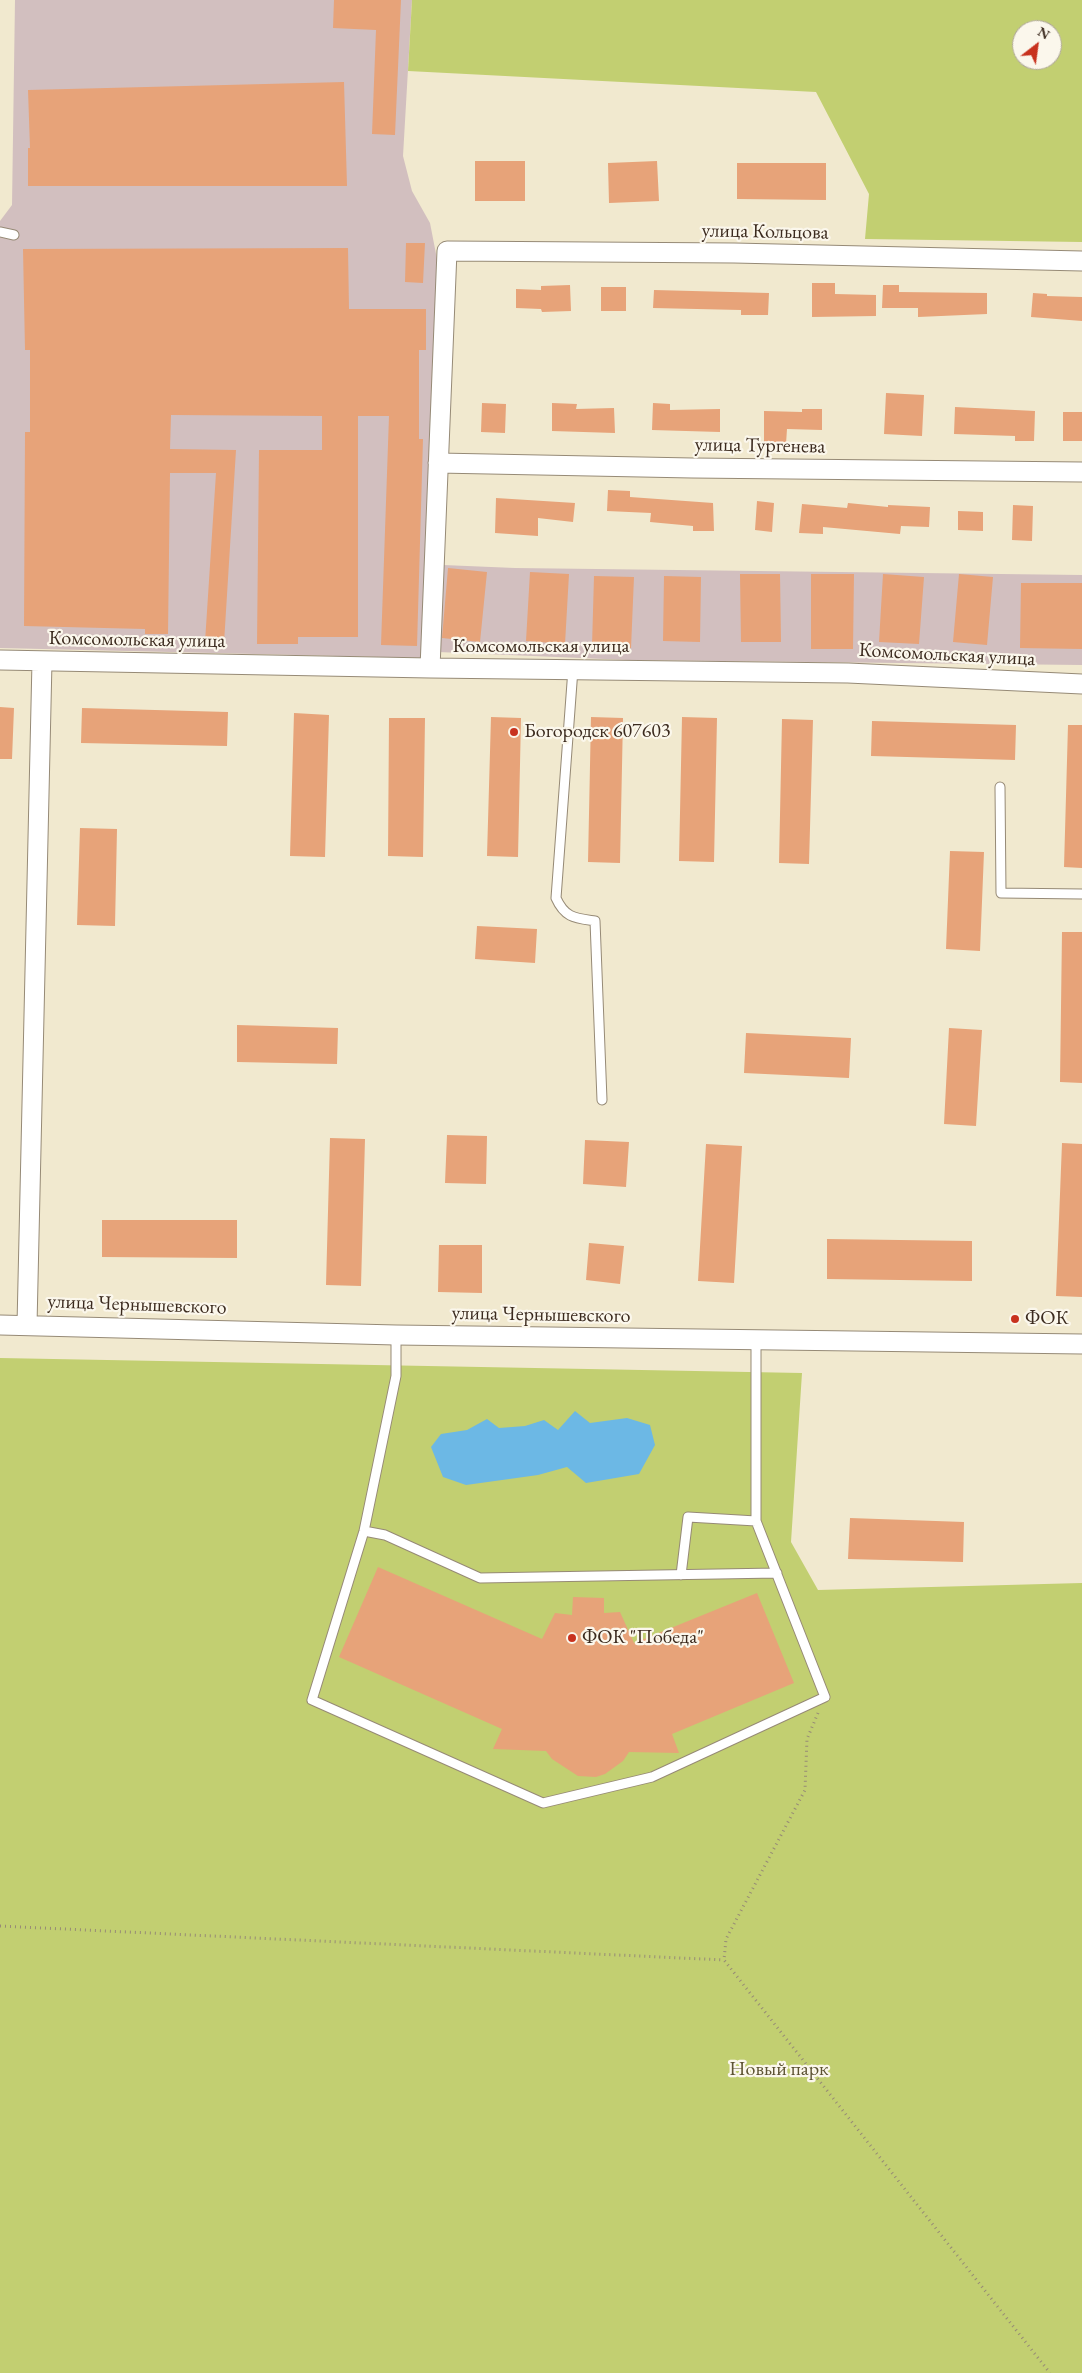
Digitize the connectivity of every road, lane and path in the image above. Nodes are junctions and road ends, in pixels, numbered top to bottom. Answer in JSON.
{"nodes":[{"id":1,"x":0,"y":232,"type":"edge"},
{"id":2,"x":14,"y":235,"type":"dead end"},
{"id":3,"x":1082,"y":260,"type":"edge"},
{"id":4,"x":438,"y":462,"type":"junction"},
{"id":5,"x":1082,"y":472,"type":"edge"},
{"id":6,"x":0,"y":660,"type":"edge"},
{"id":7,"x":42,"y":661,"type":"junction"},
{"id":8,"x":430,"y":668,"type":"junction"},
{"id":9,"x":573,"y":670,"type":"junction"},
{"id":10,"x":1082,"y":684,"type":"edge"},
{"id":11,"x":1000,"y":787,"type":"dead end"},
{"id":12,"x":1082,"y":894,"type":"edge"},
{"id":13,"x":602,"y":1100,"type":"dead end"},
{"id":14,"x":0,"y":1325,"type":"edge"},
{"id":15,"x":27,"y":1325,"type":"junction"},
{"id":16,"x":396,"y":1335,"type":"junction"},
{"id":17,"x":756,"y":1341,"type":"junction"},
{"id":18,"x":1082,"y":1344,"type":"edge"},
{"id":19,"x":756,"y":1521,"type":"junction"},
{"id":20,"x":364,"y":1531,"type":"junction"},
{"id":21,"x":777,"y":1573,"type":"junction"},
{"id":22,"x":681,"y":1575,"type":"junction"},
{"id":23,"x":826,"y":1697,"type":"junction"},
{"id":24,"x":0,"y":1926,"type":"edge"},
{"id":25,"x":724,"y":1960,"type":"junction"},
{"id":26,"x":1050,"y":2373,"type":"edge"}],
"edges":[{"from":1,"to":2,"type":"lane"},
{"from":3,"to":4,"type":"street","name":"улица Кольцова"},
{"from":4,"to":5,"type":"street","name":"улица Тургенева"},
{"from":4,"to":8,"type":"street"},
{"from":6,"to":7,"type":"street","name":"Комсомольская улица"},
{"from":7,"to":8,"type":"street","name":"Комсомольская улица"},
{"from":7,"to":15,"type":"street"},
{"from":8,"to":9,"type":"street","name":"Комсомольская улица"},
{"from":9,"to":10,"type":"street","name":"Комсомольская улица"},
{"from":9,"to":13,"type":"lane"},
{"from":11,"to":12,"type":"lane"},
{"from":14,"to":15,"type":"street","name":"улица Чернышевского"},
{"from":15,"to":16,"type":"street","name":"улица Чернышевского"},
{"from":16,"to":17,"type":"street","name":"улица Чернышевского"},
{"from":16,"to":20,"type":"lane"},
{"from":17,"to":18,"type":"street","name":"улица Чернышевского"},
{"from":17,"to":19,"type":"lane"},
{"from":19,"to":21,"type":"lane"},
{"from":19,"to":22,"type":"lane"},
{"from":20,"to":22,"type":"lane"},
{"from":20,"to":23,"type":"lane"},
{"from":21,"to":22,"type":"lane"},
{"from":21,"to":23,"type":"lane"},
{"from":23,"to":25,"type":"path"},
{"from":24,"to":25,"type":"path"},
{"from":25,"to":26,"type":"path"}]}
